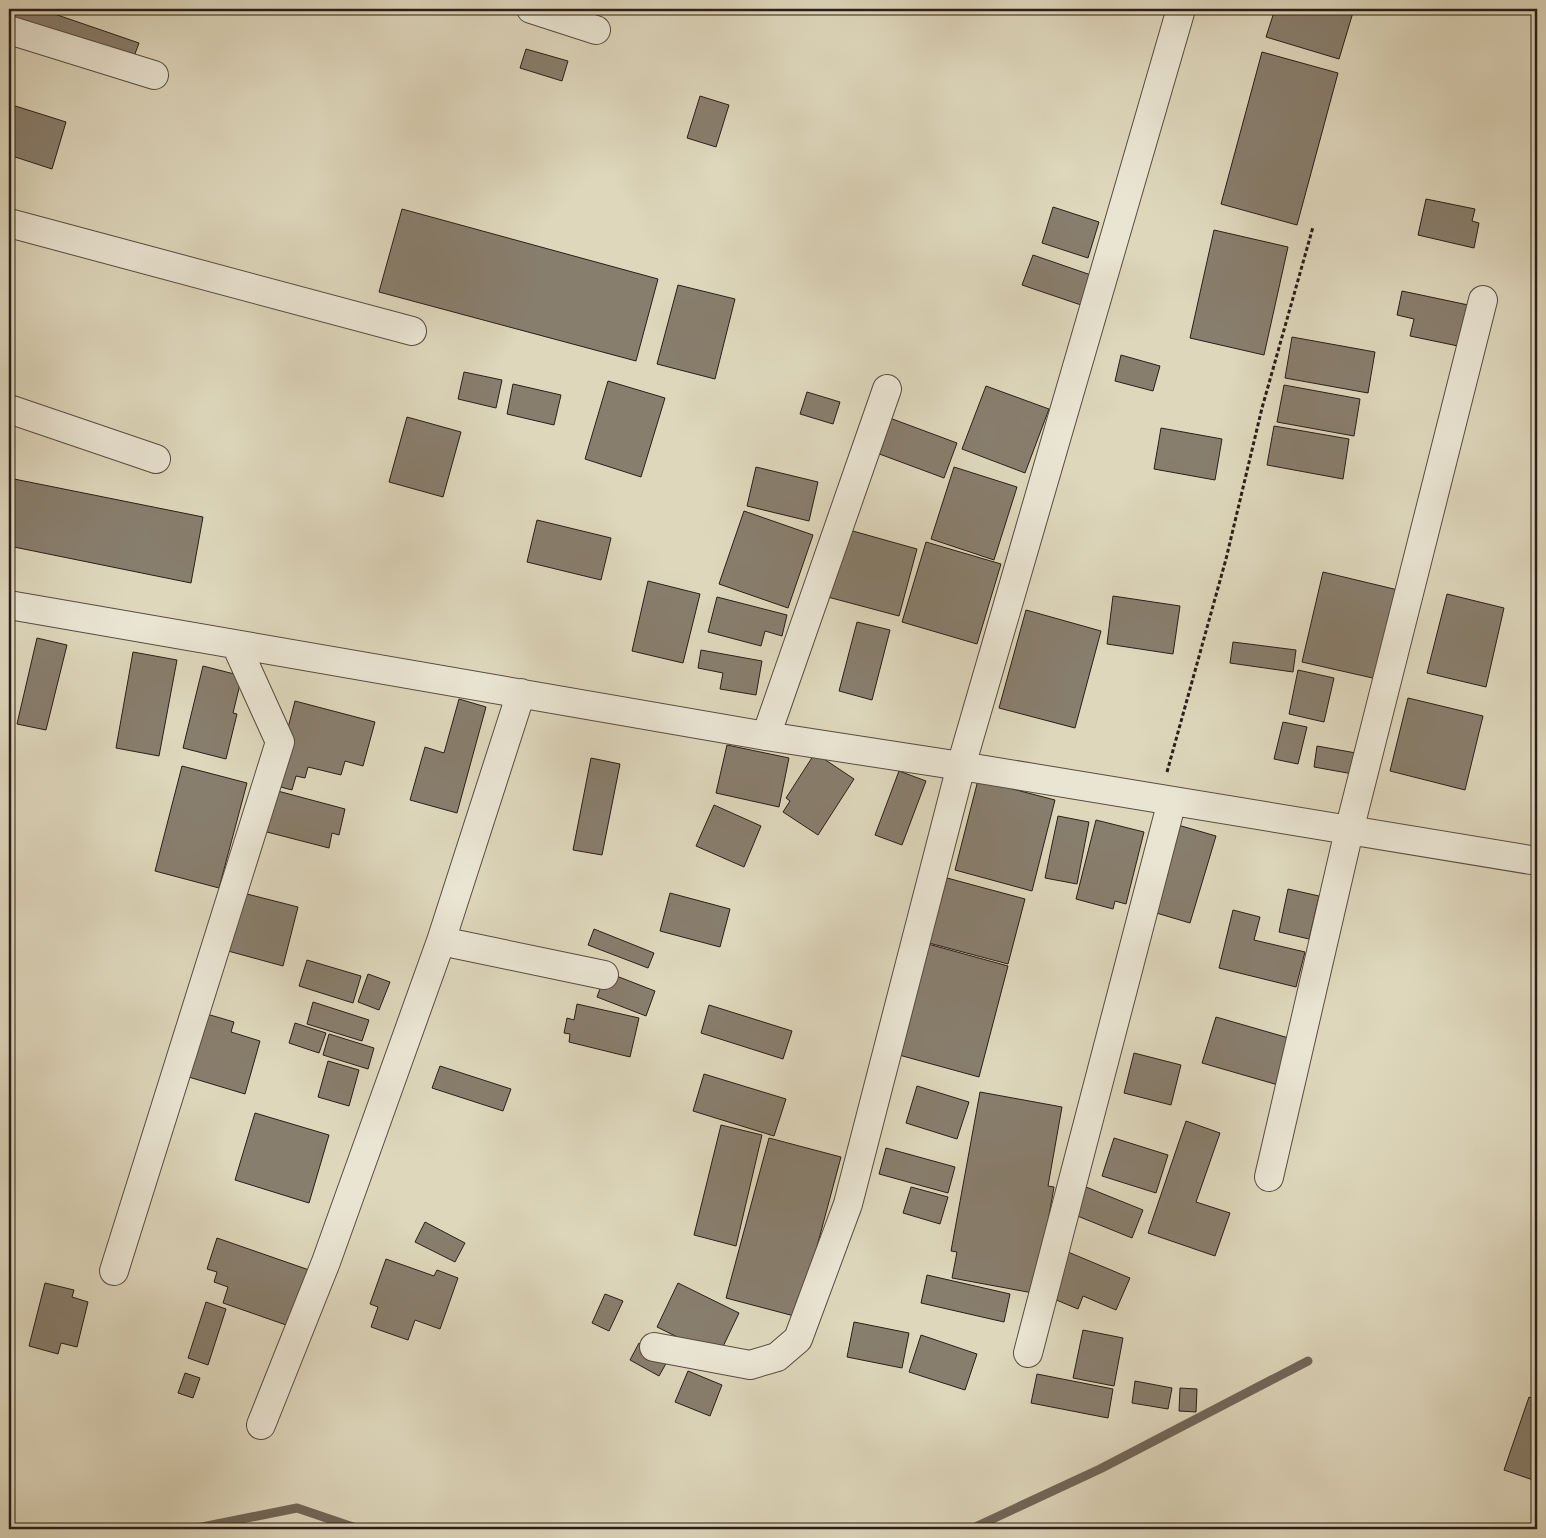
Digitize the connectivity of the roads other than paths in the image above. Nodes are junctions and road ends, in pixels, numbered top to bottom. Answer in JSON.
{"nodes":[{"id":1,"x":531,"y":9,"type":"edge"},
{"id":2,"x":1181,"y":9,"type":"edge"},
{"id":3,"x":9,"y":30,"type":"edge"},
{"id":4,"x":596,"y":30,"type":"dead end"},
{"id":5,"x":154,"y":75,"type":"dead end"},
{"id":6,"x":9,"y":223,"type":"edge"},
{"id":7,"x":1484,"y":300,"type":"dead end"},
{"id":8,"x":412,"y":331,"type":"dead end"},
{"id":9,"x":887,"y":389,"type":"dead end"},
{"id":10,"x":9,"y":409,"type":"edge"},
{"id":11,"x":156,"y":460,"type":"dead end"},
{"id":12,"x":9,"y":605,"type":"edge"},
{"id":13,"x":236,"y":645,"type":"junction"},
{"id":14,"x":520,"y":693,"type":"junction"},
{"id":15,"x":766,"y":736,"type":"junction"},
{"id":16,"x":961,"y":766,"type":"junction"},
{"id":17,"x":1166,"y":800,"type":"junction"},
{"id":18,"x":1349,"y":831,"type":"junction"},
{"id":19,"x":1537,"y":861,"type":"edge"},
{"id":20,"x":441,"y":941,"type":"junction"},
{"id":21,"x":604,"y":975,"type":"dead end"},
{"id":22,"x":1269,"y":1177,"type":"dead end"},
{"id":23,"x":114,"y":1271,"type":"dead end"},
{"id":24,"x":654,"y":1347,"type":"dead end"},
{"id":25,"x":1028,"y":1353,"type":"dead end"},
{"id":26,"x":261,"y":1425,"type":"dead end"}],
"edges":[{"from":1,"to":4,"type":"street"},
{"from":2,"to":16,"type":"street"},
{"from":3,"to":5,"type":"street"},
{"from":6,"to":8,"type":"street"},
{"from":7,"to":18,"type":"street"},
{"from":9,"to":15,"type":"street"},
{"from":10,"to":11,"type":"street"},
{"from":12,"to":13,"type":"street"},
{"from":13,"to":14,"type":"street"},
{"from":13,"to":23,"type":"street"},
{"from":14,"to":15,"type":"street"},
{"from":14,"to":20,"type":"street"},
{"from":15,"to":16,"type":"street"},
{"from":16,"to":17,"type":"street"},
{"from":16,"to":24,"type":"street"},
{"from":17,"to":18,"type":"street"},
{"from":17,"to":25,"type":"street"},
{"from":18,"to":19,"type":"street"},
{"from":18,"to":22,"type":"street"},
{"from":20,"to":21,"type":"street"},
{"from":20,"to":26,"type":"street"}]}
